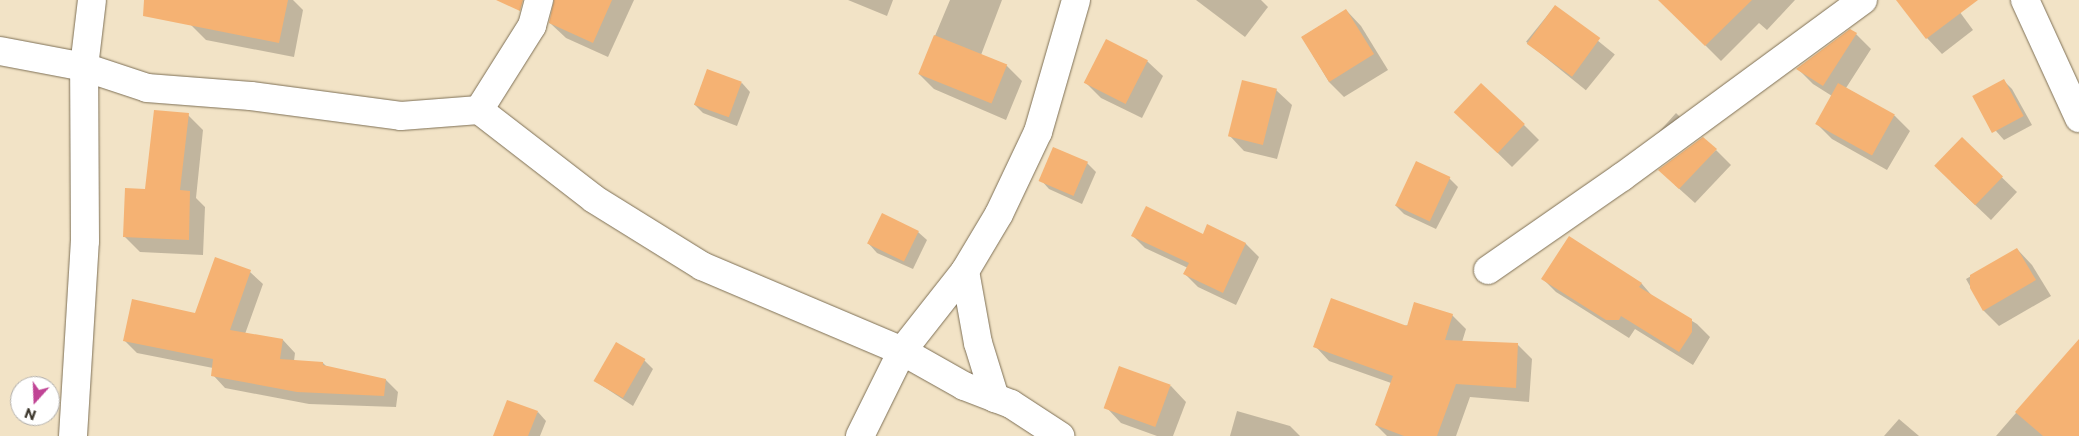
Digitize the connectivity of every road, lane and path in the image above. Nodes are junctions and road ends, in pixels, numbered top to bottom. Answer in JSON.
{"nodes":[{"id":1,"x":92,"y":0,"type":"edge"},
{"id":2,"x":539,"y":0,"type":"edge"},
{"id":3,"x":1076,"y":0,"type":"edge"},
{"id":4,"x":1863,"y":0,"type":"edge"},
{"id":5,"x":2024,"y":0,"type":"edge"},
{"id":6,"x":0,"y":51,"type":"edge"},
{"id":7,"x":84,"y":67,"type":"junction"},
{"id":8,"x":479,"y":110,"type":"junction"},
{"id":9,"x":2079,"y":118,"type":"edge"},
{"id":10,"x":1488,"y":270,"type":"dead end"},
{"id":11,"x":965,"y":271,"type":"junction"},
{"id":12,"x":902,"y":351,"type":"junction"},
{"id":13,"x":995,"y":398,"type":"junction"},
{"id":14,"x":73,"y":436,"type":"edge"},
{"id":15,"x":860,"y":436,"type":"edge"},
{"id":16,"x":1060,"y":436,"type":"edge"}],
"edges":[{"from":1,"to":7,"type":"street"},
{"from":2,"to":8,"type":"street"},
{"from":3,"to":11,"type":"street"},
{"from":4,"to":10,"type":"street"},
{"from":5,"to":9,"type":"street"},
{"from":6,"to":7,"type":"street"},
{"from":7,"to":8,"type":"street"},
{"from":7,"to":14,"type":"street"},
{"from":8,"to":12,"type":"street"},
{"from":11,"to":12,"type":"street"},
{"from":11,"to":13,"type":"street"},
{"from":12,"to":13,"type":"street"},
{"from":12,"to":15,"type":"street"},
{"from":13,"to":16,"type":"street"}]}
